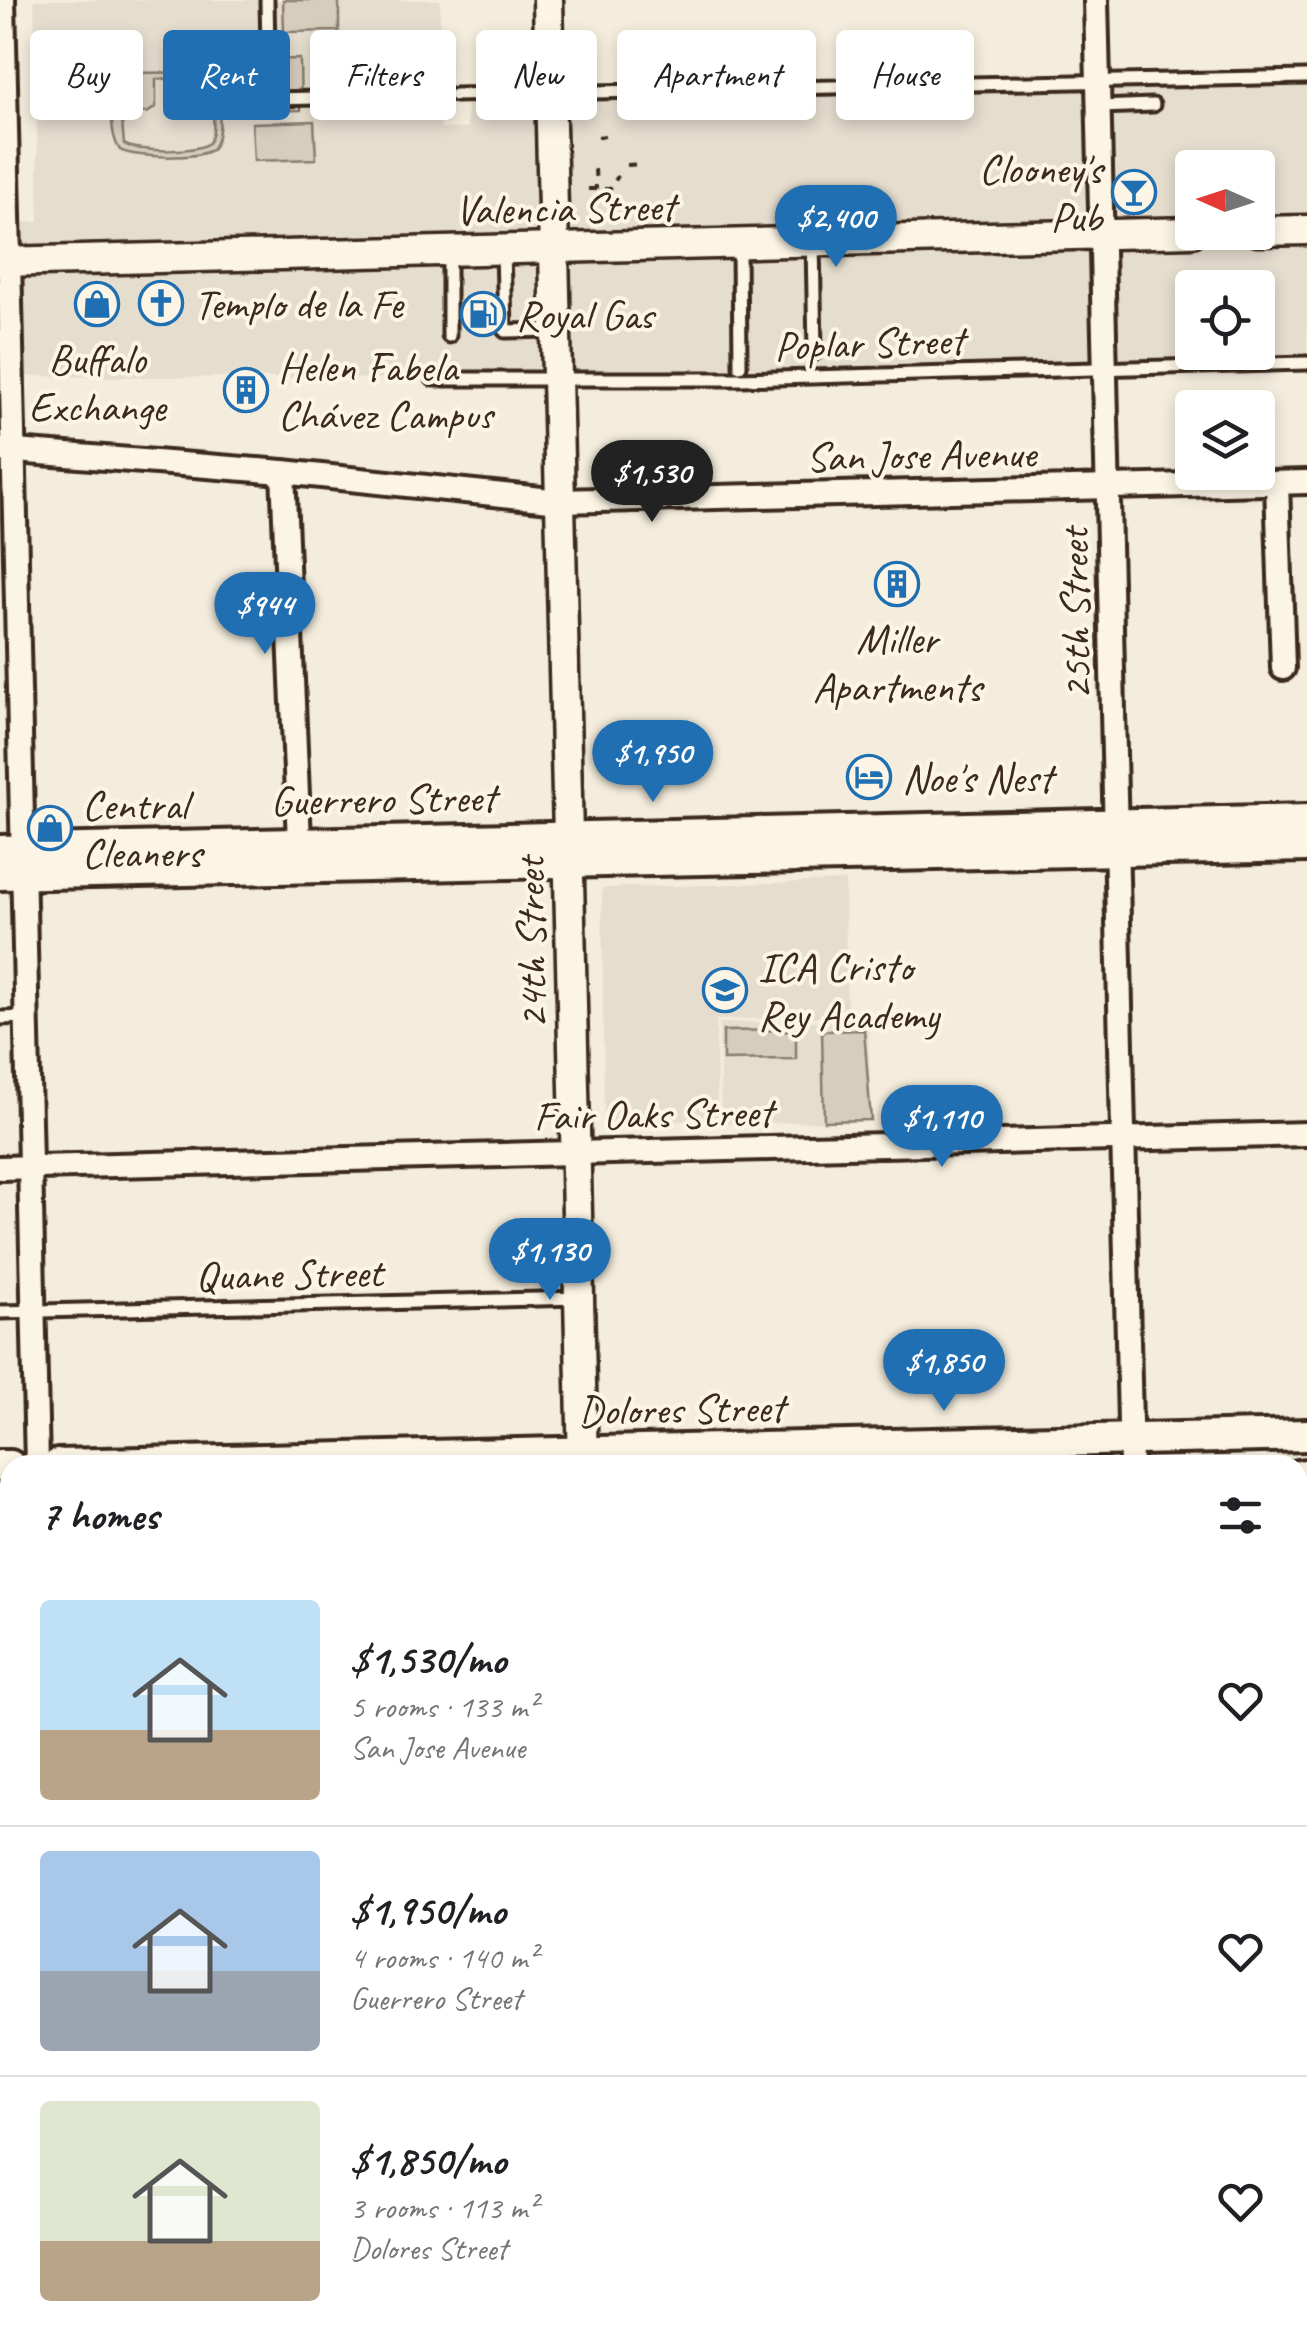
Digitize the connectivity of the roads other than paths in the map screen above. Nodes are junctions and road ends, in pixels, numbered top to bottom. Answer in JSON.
{"nodes":[{"id":1,"x":3,"y":0,"type":"edge"},
{"id":2,"x":267,"y":0,"type":"edge"},
{"id":3,"x":548,"y":0,"type":"edge"},
{"id":4,"x":1096,"y":0,"type":"edge"},
{"id":5,"x":549,"y":30,"type":"edge"},
{"id":6,"x":1307,"y":77,"type":"edge"},
{"id":7,"x":1098,"y":82,"type":"junction"},
{"id":8,"x":597,"y":89,"type":"edge"},
{"id":9,"x":310,"y":98,"type":"edge"},
{"id":10,"x":1154,"y":105,"type":"dead end"},
{"id":11,"x":1099,"y":107,"type":"junction"},
{"id":12,"x":552,"y":120,"type":"edge"},
{"id":13,"x":1307,"y":230,"type":"edge"},
{"id":14,"x":1275,"y":231,"type":"edge"},
{"id":15,"x":1175,"y":232,"type":"edge"},
{"id":16,"x":1102,"y":234,"type":"junction"},
{"id":17,"x":813,"y":242,"type":"junction"},
{"id":18,"x":739,"y":243,"type":"junction"},
{"id":19,"x":554,"y":248,"type":"junction"},
{"id":20,"x":504,"y":249,"type":"junction"},
{"id":21,"x":449,"y":250,"type":"junction"},
{"id":22,"x":5,"y":262,"type":"edge"},
{"id":23,"x":556,"y":330,"type":"junction"},
{"id":24,"x":449,"y":336,"type":"dead end"},
{"id":25,"x":816,"y":354,"type":"dead end"},
{"id":26,"x":1307,"y":363,"type":"edge"},
{"id":27,"x":740,"y":366,"type":"dead end"},
{"id":28,"x":1105,"y":368,"type":"junction"},
{"id":29,"x":558,"y":378,"type":"junction"},
{"id":30,"x":433,"y":379,"type":"dead end"},
{"id":31,"x":7,"y":451,"type":"edge"},
{"id":32,"x":284,"y":472,"type":"junction"},
{"id":33,"x":1307,"y":482,"type":"edge"},
{"id":34,"x":1277,"y":483,"type":"junction"},
{"id":35,"x":1108,"y":487,"type":"junction"},
{"id":36,"x":560,"y":501,"type":"junction"},
{"id":37,"x":1282,"y":668,"type":"dead end"},
{"id":38,"x":1307,"y":820,"type":"edge"},
{"id":39,"x":1116,"y":837,"type":"junction"},
{"id":40,"x":298,"y":841,"type":"junction"},
{"id":41,"x":1307,"y":846,"type":"edge"},
{"id":42,"x":568,"y":850,"type":"junction"},
{"id":43,"x":12,"y":862,"type":"edge"},
{"id":44,"x":0,"y":1018,"type":"edge"},
{"id":45,"x":27,"y":1018,"type":"junction"},
{"id":46,"x":1307,"y":1134,"type":"edge"},
{"id":47,"x":1124,"y":1139,"type":"junction"},
{"id":48,"x":575,"y":1153,"type":"junction"},
{"id":49,"x":31,"y":1167,"type":"junction"},
{"id":50,"x":0,"y":1168,"type":"edge"},
{"id":51,"x":579,"y":1298,"type":"junction"},
{"id":52,"x":34,"y":1311,"type":"junction"},
{"id":53,"x":0,"y":1312,"type":"edge"},
{"id":54,"x":1307,"y":1435,"type":"edge"},
{"id":55,"x":1131,"y":1452,"type":"edge"},
{"id":56,"x":37,"y":1455,"type":"edge"},
{"id":57,"x":582,"y":1455,"type":"edge"},
{"id":58,"x":928,"y":1455,"type":"edge"}],
"edges":[{"from":1,"to":22,"type":"street"},
{"from":2,"to":9,"type":"lane"},
{"from":3,"to":5,"type":"street","name":"24th Street"},
{"from":4,"to":7,"type":"street","name":"25th Street"},
{"from":6,"to":7,"type":"lane"},
{"from":7,"to":8,"type":"lane"},
{"from":7,"to":11,"type":"street","name":"25th Street"},
{"from":10,"to":11,"type":"lane"},
{"from":11,"to":16,"type":"street","name":"25th Street"},
{"from":12,"to":19,"type":"street","name":"24th Street"},
{"from":13,"to":14,"type":"street"},
{"from":15,"to":16,"type":"street","name":"Valencia Street"},
{"from":16,"to":17,"type":"street","name":"Valencia Street"},
{"from":16,"to":28,"type":"street","name":"25th Street"},
{"from":17,"to":18,"type":"street","name":"Valencia Street"},
{"from":17,"to":25,"type":"lane"},
{"from":18,"to":19,"type":"street","name":"Valencia Street"},
{"from":18,"to":27,"type":"lane"},
{"from":19,"to":20,"type":"street","name":"Valencia Street"},
{"from":19,"to":23,"type":"street","name":"24th Street"},
{"from":20,"to":21,"type":"street","name":"Valencia Street"},
{"from":20,"to":23,"type":"lane"},
{"from":21,"to":22,"type":"street","name":"Valencia Street"},
{"from":21,"to":24,"type":"lane"},
{"from":22,"to":31,"type":"street"},
{"from":23,"to":29,"type":"street","name":"24th Street"},
{"from":26,"to":28,"type":"lane","name":"Poplar Street"},
{"from":28,"to":29,"type":"lane","name":"Poplar Street"},
{"from":28,"to":35,"type":"street","name":"25th Street"},
{"from":29,"to":30,"type":"lane","name":"Poplar Street"},
{"from":29,"to":36,"type":"street","name":"24th Street"},
{"from":31,"to":32,"type":"street","name":"San Jose Avenue"},
{"from":31,"to":43,"type":"street"},
{"from":32,"to":36,"type":"street","name":"San Jose Avenue"},
{"from":32,"to":40,"type":"street"},
{"from":33,"to":34,"type":"street","name":"San Jose Avenue"},
{"from":34,"to":35,"type":"street","name":"San Jose Avenue"},
{"from":34,"to":37,"type":"street"},
{"from":35,"to":36,"type":"street","name":"San Jose Avenue"},
{"from":35,"to":39,"type":"street","name":"25th Street"},
{"from":36,"to":42,"type":"street","name":"24th Street"},
{"from":38,"to":39,"type":"main road","name":"Guerrero Street"},
{"from":39,"to":41,"type":"main road","name":"Guerrero Street"},
{"from":39,"to":42,"type":"main road","name":"Guerrero Street"},
{"from":39,"to":47,"type":"street","name":"25th Street"},
{"from":40,"to":42,"type":"main road","name":"Guerrero Street"},
{"from":40,"to":43,"type":"main road","name":"Guerrero Street"},
{"from":42,"to":43,"type":"main road","name":"Guerrero Street"},
{"from":42,"to":48,"type":"street","name":"24th Street"},
{"from":43,"to":45,"type":"street"},
{"from":44,"to":45,"type":"lane"},
{"from":45,"to":49,"type":"street"},
{"from":46,"to":47,"type":"street","name":"Fair Oaks Street"},
{"from":47,"to":48,"type":"street","name":"Fair Oaks Street"},
{"from":47,"to":55,"type":"street","name":"25th Street"},
{"from":48,"to":49,"type":"street","name":"Fair Oaks Street"},
{"from":48,"to":51,"type":"street","name":"24th Street"},
{"from":49,"to":50,"type":"street","name":"Fair Oaks Street"},
{"from":49,"to":52,"type":"street"},
{"from":51,"to":52,"type":"lane","name":"Quane Street"},
{"from":51,"to":57,"type":"street","name":"24th Street"},
{"from":52,"to":53,"type":"lane","name":"Quane Street"},
{"from":52,"to":56,"type":"street"},
{"from":54,"to":55,"type":"main road","name":"Dolores Street"},
{"from":55,"to":58,"type":"main road","name":"Dolores Street"}]}
